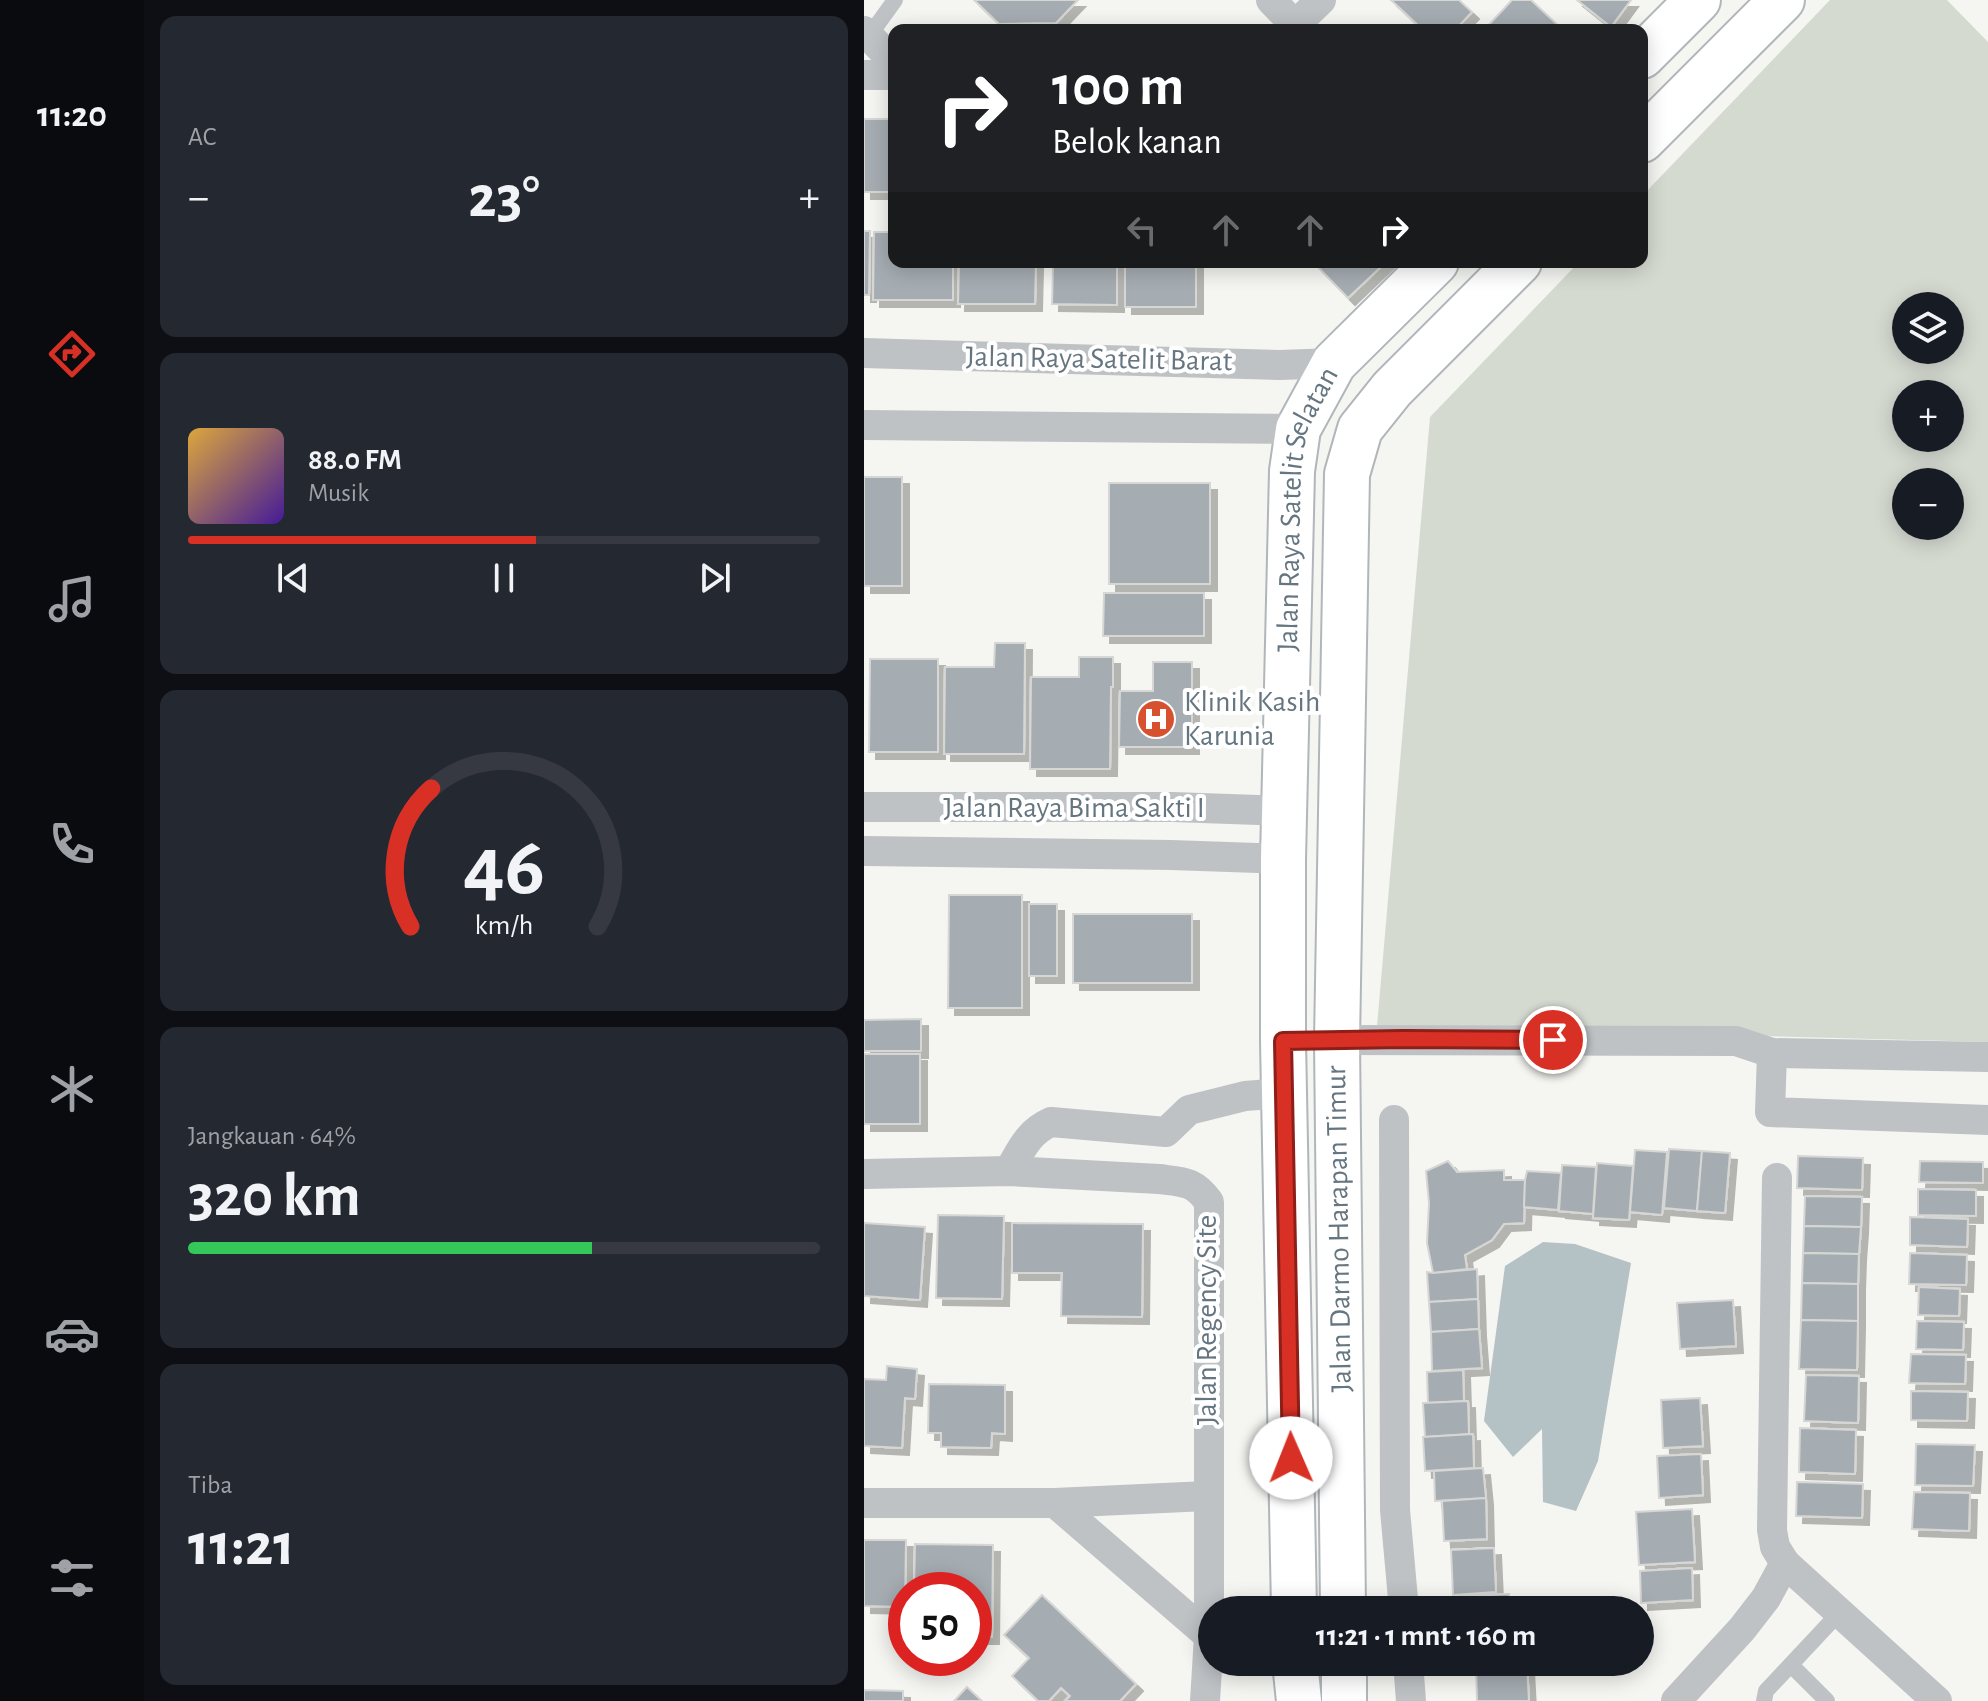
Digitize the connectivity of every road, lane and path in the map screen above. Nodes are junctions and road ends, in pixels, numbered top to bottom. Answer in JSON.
{"nodes":[{"id":1,"x":895,"y":0,"type":"edge"},
{"id":2,"x":1271,"y":0,"type":"edge"},
{"id":3,"x":1321,"y":0,"type":"edge"},
{"id":4,"x":1698,"y":0,"type":"edge"},
{"id":5,"x":1782,"y":0,"type":"edge"},
{"id":6,"x":1291,"y":24,"type":"edge"},
{"id":7,"x":1296,"y":24,"type":"edge"},
{"id":8,"x":867,"y":34,"type":"edge"},
{"id":9,"x":1648,"y":50,"type":"edge"},
{"id":10,"x":888,"y":56,"type":"edge"},
{"id":11,"x":864,"y":75,"type":"edge"},
{"id":12,"x":888,"y":75,"type":"edge"},
{"id":13,"x":1648,"y":134,"type":"edge"},
{"id":14,"x":1430,"y":268,"type":"edge"},
{"id":15,"x":1513,"y":268,"type":"edge"},
{"id":16,"x":864,"y":353,"type":"edge"},
{"id":17,"x":1334,"y":363,"type":"junction"},
{"id":18,"x":864,"y":425,"type":"edge"},
{"id":19,"x":1298,"y":429,"type":"junction"},
{"id":20,"x":864,"y":807,"type":"edge"},
{"id":21,"x":1173,"y":807,"type":"junction"},
{"id":22,"x":1285,"y":811,"type":"junction"},
{"id":23,"x":864,"y":851,"type":"edge"},
{"id":24,"x":1171,"y":855,"type":"junction"},
{"id":25,"x":1283,"y":859,"type":"junction"},
{"id":26,"x":1337,"y":1040,"type":"junction"},
{"id":27,"x":1283,"y":1041,"type":"junction"},
{"id":28,"x":1772,"y":1053,"type":"junction"},
{"id":29,"x":1988,"y":1057,"type":"edge"},
{"id":30,"x":1283,"y":1093,"type":"junction"},
{"id":31,"x":1394,"y":1120,"type":"dead end"},
{"id":32,"x":1988,"y":1120,"type":"edge"},
{"id":33,"x":1166,"y":1132,"type":"junction"},
{"id":34,"x":1009,"y":1171,"type":"junction"},
{"id":35,"x":864,"y":1174,"type":"edge"},
{"id":36,"x":1777,"y":1178,"type":"dead end"},
{"id":37,"x":1159,"y":1179,"type":"junction"},
{"id":38,"x":1207,"y":1496,"type":"junction"},
{"id":39,"x":864,"y":1503,"type":"edge"},
{"id":40,"x":1055,"y":1503,"type":"junction"},
{"id":41,"x":1785,"y":1563,"type":"junction"},
{"id":42,"x":1208,"y":1596,"type":"edge"},
{"id":43,"x":1294,"y":1596,"type":"edge"},
{"id":44,"x":1343,"y":1596,"type":"edge"},
{"id":45,"x":1403,"y":1596,"type":"edge"},
{"id":46,"x":1840,"y":1612,"type":"junction"},
{"id":47,"x":1198,"y":1626,"type":"edge"},
{"id":48,"x":1791,"y":1665,"type":"junction"},
{"id":49,"x":1207,"y":1676,"type":"edge"},
{"id":50,"x":1296,"y":1676,"type":"edge"},
{"id":51,"x":1344,"y":1676,"type":"edge"},
{"id":52,"x":1409,"y":1676,"type":"edge"},
{"id":53,"x":1205,"y":1701,"type":"edge"},
{"id":54,"x":1299,"y":1701,"type":"edge"},
{"id":55,"x":1344,"y":1701,"type":"edge"},
{"id":56,"x":1411,"y":1701,"type":"edge"},
{"id":57,"x":1676,"y":1701,"type":"edge"},
{"id":58,"x":1764,"y":1701,"type":"edge"},
{"id":59,"x":1827,"y":1701,"type":"edge"},
{"id":60,"x":1937,"y":1701,"type":"edge"}],
"edges":[{"from":1,"to":8,"type":"lane"},
{"from":2,"to":6,"type":"street"},
{"from":3,"to":7,"type":"street"},
{"from":4,"to":9,"type":"main road"},
{"from":5,"to":13,"type":"main road"},
{"from":8,"to":10,"type":"street"},
{"from":11,"to":12,"type":"street"},
{"from":14,"to":17,"type":"main road","name":"Jalan Raya Satelit Selatan"},
{"from":15,"to":26,"type":"main road","name":"Jalan Raya Satelit Selatan"},
{"from":16,"to":17,"type":"street","name":"Jalan Raya Satelit Barat"},
{"from":17,"to":19,"type":"main road","name":"Jalan Raya Satelit Selatan"},
{"from":18,"to":19,"type":"street"},
{"from":19,"to":22,"type":"main road","name":"Jalan Raya Satelit Selatan"},
{"from":20,"to":21,"type":"street","name":"Jalan Raya Bima Sakti I"},
{"from":21,"to":22,"type":"street","name":"Jalan Raya Bima Sakti I"},
{"from":21,"to":24,"type":"street"},
{"from":22,"to":25,"type":"main road","name":"Jalan Raya Satelit Selatan"},
{"from":23,"to":24,"type":"street","name":"Jalan Raya Bima Sakti I"},
{"from":24,"to":25,"type":"street","name":"Jalan Raya Bima Sakti I"},
{"from":25,"to":27,"type":"main road","name":"Jalan Raya Satelit Selatan"},
{"from":26,"to":27,"type":"main road"},
{"from":26,"to":28,"type":"street"},
{"from":26,"to":44,"type":"main road","name":"Jalan Darmo Harapan Timur"},
{"from":27,"to":30,"type":"main road","name":"Jalan Darmo Harapan Timur"},
{"from":28,"to":29,"type":"street"},
{"from":28,"to":32,"type":"street"},
{"from":30,"to":33,"type":"street"},
{"from":30,"to":43,"type":"main road","name":"Jalan Darmo Harapan Timur"},
{"from":31,"to":45,"type":"street"},
{"from":33,"to":34,"type":"street"},
{"from":33,"to":37,"type":"street"},
{"from":34,"to":35,"type":"street","name":"Jalan Regency Site"},
{"from":34,"to":37,"type":"street","name":"Jalan Regency Site"},
{"from":36,"to":41,"type":"street"},
{"from":37,"to":38,"type":"street","name":"Jalan Regency Site"},
{"from":38,"to":40,"type":"street"},
{"from":38,"to":42,"type":"street","name":"Jalan Regency Site"},
{"from":39,"to":40,"type":"street"},
{"from":40,"to":47,"type":"street"},
{"from":41,"to":46,"type":"street"},
{"from":41,"to":57,"type":"street"},
{"from":46,"to":48,"type":"lane"},
{"from":46,"to":60,"type":"street"},
{"from":48,"to":58,"type":"lane"},
{"from":48,"to":59,"type":"lane"},
{"from":49,"to":53,"type":"street","name":"Jalan Regency Site"},
{"from":50,"to":54,"type":"main road"},
{"from":51,"to":55,"type":"main road"},
{"from":52,"to":56,"type":"street"}]}
